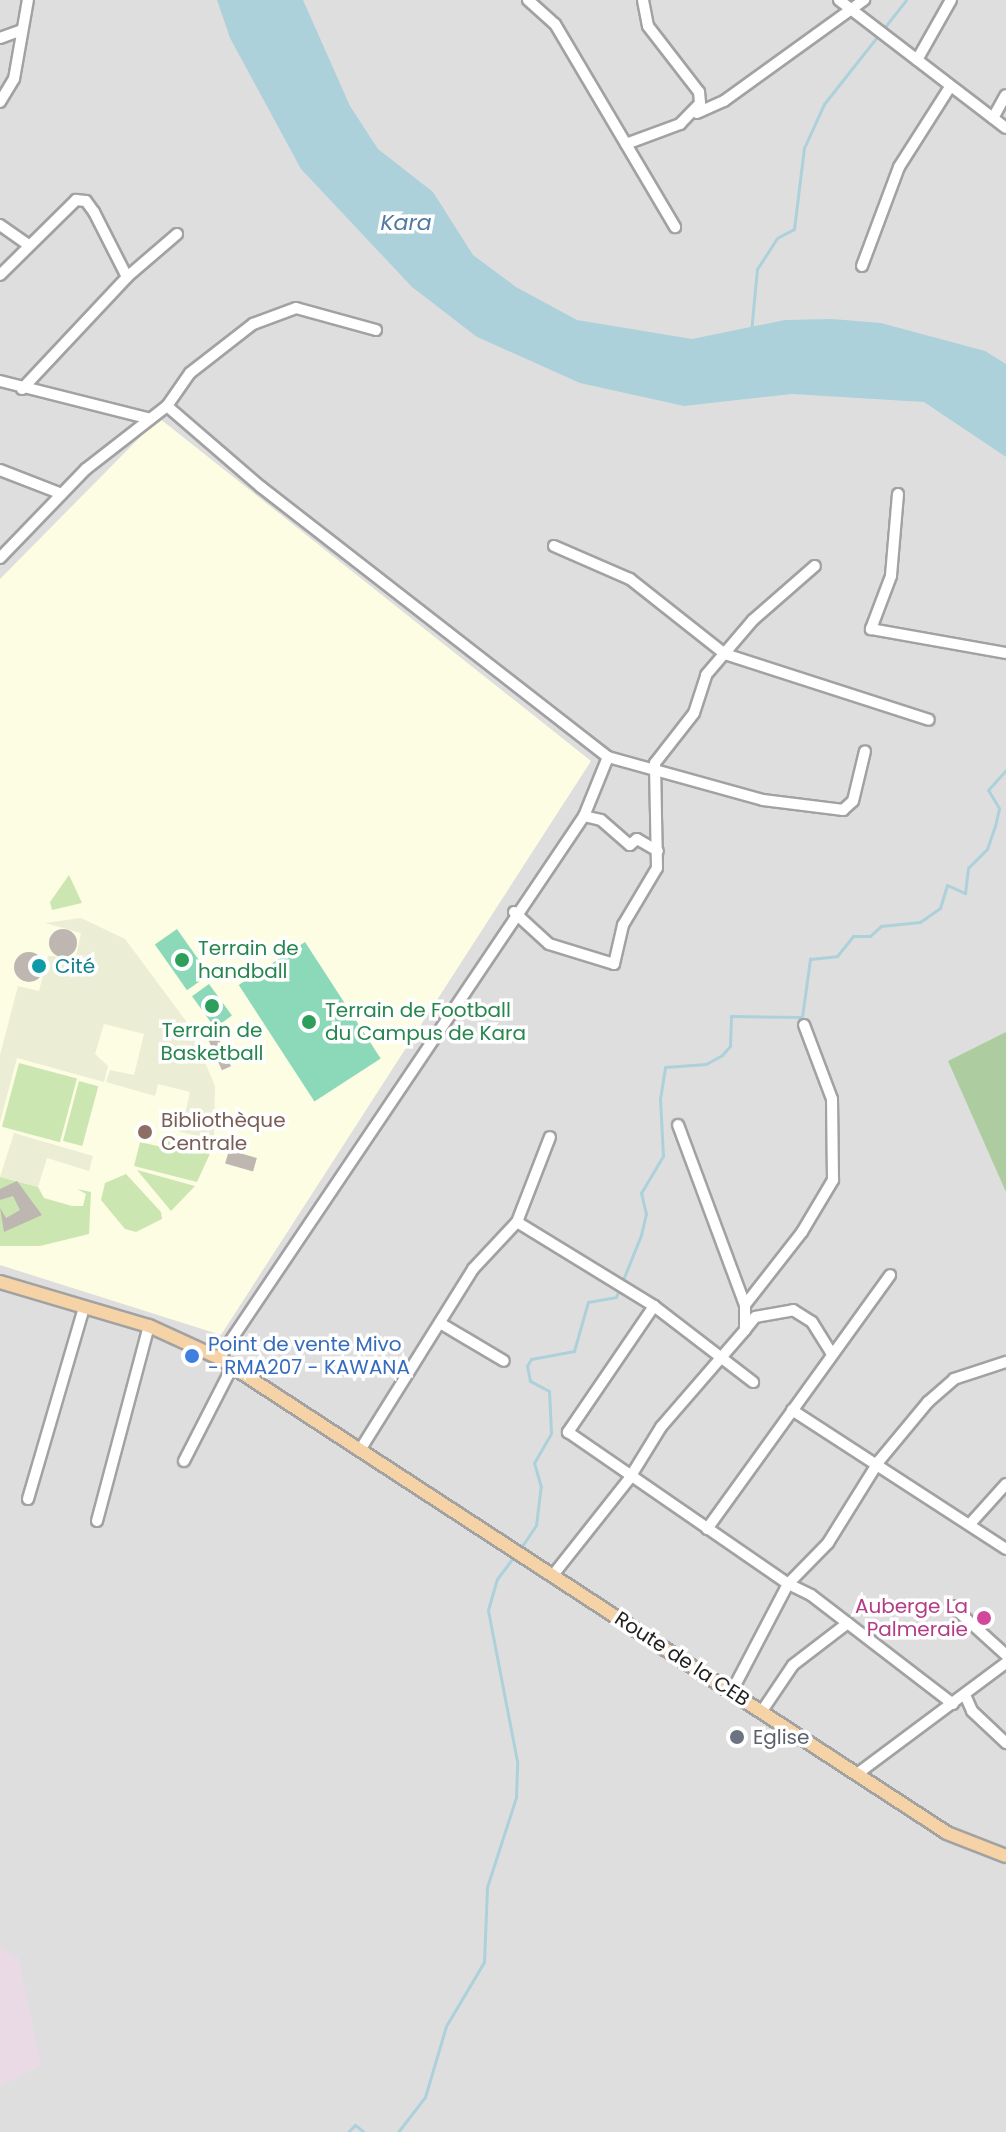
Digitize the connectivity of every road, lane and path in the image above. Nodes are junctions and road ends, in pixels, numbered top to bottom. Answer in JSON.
{"nodes":[{"id":1,"x":28,"y":0,"type":"edge"},
{"id":2,"x":528,"y":0,"type":"edge"},
{"id":3,"x":643,"y":0,"type":"edge"},
{"id":4,"x":839,"y":0,"type":"edge"},
{"id":5,"x":864,"y":0,"type":"edge"},
{"id":6,"x":951,"y":0,"type":"edge"},
{"id":7,"x":853,"y":13,"type":"junction"},
{"id":8,"x":22,"y":30,"type":"junction"},
{"id":9,"x":0,"y":38,"type":"edge"},
{"id":10,"x":917,"y":60,"type":"junction"},
{"id":11,"x":950,"y":87,"type":"junction"},
{"id":12,"x":1006,"y":95,"type":"edge"},
{"id":13,"x":0,"y":102,"type":"edge"},
{"id":14,"x":697,"y":113,"type":"junction"},
{"id":15,"x":993,"y":118,"type":"junction"},
{"id":16,"x":1006,"y":128,"type":"edge"},
{"id":17,"x":626,"y":144,"type":"junction"},
{"id":18,"x":0,"y":225,"type":"edge"},
{"id":19,"x":675,"y":227,"type":"dead end"},
{"id":20,"x":177,"y":234,"type":"dead end"},
{"id":21,"x":29,"y":245,"type":"junction"},
{"id":22,"x":862,"y":266,"type":"dead end"},
{"id":23,"x":0,"y":275,"type":"edge"},
{"id":24,"x":127,"y":277,"type":"junction"},
{"id":25,"x":376,"y":330,"type":"dead end"},
{"id":26,"x":0,"y":381,"type":"edge"},
{"id":27,"x":22,"y":389,"type":"junction"},
{"id":28,"x":167,"y":406,"type":"junction"},
{"id":29,"x":147,"y":418,"type":"junction"},
{"id":30,"x":0,"y":470,"type":"edge"},
{"id":31,"x":62,"y":494,"type":"junction"},
{"id":32,"x":898,"y":494,"type":"dead end"},
{"id":33,"x":554,"y":546,"type":"dead end"},
{"id":34,"x":0,"y":558,"type":"edge"},
{"id":35,"x":815,"y":566,"type":"dead end"},
{"id":36,"x":1006,"y":653,"type":"edge"},
{"id":37,"x":725,"y":654,"type":"junction"},
{"id":38,"x":929,"y":720,"type":"dead end"},
{"id":39,"x":865,"y":751,"type":"dead end"},
{"id":40,"x":608,"y":757,"type":"junction"},
{"id":41,"x":654,"y":770,"type":"junction"},
{"id":42,"x":584,"y":816,"type":"junction"},
{"id":43,"x":658,"y":851,"type":"junction"},
{"id":44,"x":514,"y":912,"type":"junction"},
{"id":45,"x":804,"y":1025,"type":"dead end"},
{"id":46,"x":678,"y":1125,"type":"dead end"},
{"id":47,"x":550,"y":1137,"type":"dead end"},
{"id":48,"x":517,"y":1222,"type":"junction"},
{"id":49,"x":890,"y":1275,"type":"dead end"},
{"id":50,"x":0,"y":1282,"type":"edge"},
{"id":51,"x":745,"y":1305,"type":"junction"},
{"id":52,"x":654,"y":1306,"type":"junction"},
{"id":53,"x":84,"y":1307,"type":"junction"},
{"id":54,"x":440,"y":1323,"type":"junction"},
{"id":55,"x":149,"y":1326,"type":"junction"},
{"id":56,"x":745,"y":1330,"type":"junction"},
{"id":57,"x":831,"y":1352,"type":"junction"},
{"id":58,"x":719,"y":1353,"type":"junction"},
{"id":59,"x":219,"y":1358,"type":"junction"},
{"id":60,"x":504,"y":1361,"type":"dead end"},
{"id":61,"x":1006,"y":1362,"type":"edge"},
{"id":62,"x":232,"y":1367,"type":"junction"},
{"id":63,"x":753,"y":1382,"type":"dead end"},
{"id":64,"x":792,"y":1410,"type":"junction"},
{"id":65,"x":360,"y":1450,"type":"junction"},
{"id":66,"x":184,"y":1461,"type":"dead end"},
{"id":67,"x":879,"y":1461,"type":"junction"},
{"id":68,"x":629,"y":1479,"type":"junction"},
{"id":69,"x":1006,"y":1484,"type":"edge"},
{"id":70,"x":28,"y":1499,"type":"dead end"},
{"id":71,"x":97,"y":1521,"type":"dead end"},
{"id":72,"x":970,"y":1524,"type":"junction"},
{"id":73,"x":707,"y":1529,"type":"junction"},
{"id":74,"x":1006,"y":1549,"type":"edge"},
{"id":75,"x":553,"y":1575,"type":"junction"},
{"id":76,"x":788,"y":1584,"type":"junction"},
{"id":77,"x":952,"y":1606,"type":"dead end"},
{"id":78,"x":848,"y":1623,"type":"junction"},
{"id":79,"x":1006,"y":1655,"type":"edge"},
{"id":80,"x":1006,"y":1663,"type":"edge"},
{"id":81,"x":732,"y":1691,"type":"junction"},
{"id":82,"x":965,"y":1695,"type":"junction"},
{"id":83,"x":953,"y":1704,"type":"junction"},
{"id":84,"x":762,"y":1711,"type":"junction"},
{"id":85,"x":1006,"y":1743,"type":"edge"},
{"id":86,"x":857,"y":1774,"type":"junction"},
{"id":87,"x":1006,"y":1856,"type":"edge"}],
"edges":[{"from":1,"to":8,"type":"street"},
{"from":2,"to":17,"type":"street"},
{"from":3,"to":14,"type":"street"},
{"from":4,"to":7,"type":"street"},
{"from":5,"to":7,"type":"street"},
{"from":6,"to":10,"type":"street"},
{"from":7,"to":10,"type":"street"},
{"from":7,"to":14,"type":"street"},
{"from":8,"to":9,"type":"street"},
{"from":8,"to":13,"type":"street"},
{"from":10,"to":11,"type":"street"},
{"from":11,"to":15,"type":"street"},
{"from":11,"to":22,"type":"street"},
{"from":12,"to":15,"type":"street"},
{"from":14,"to":17,"type":"street"},
{"from":15,"to":16,"type":"street"},
{"from":17,"to":19,"type":"street"},
{"from":18,"to":21,"type":"street"},
{"from":20,"to":24,"type":"street"},
{"from":21,"to":23,"type":"street"},
{"from":21,"to":24,"type":"street"},
{"from":24,"to":27,"type":"street"},
{"from":25,"to":28,"type":"street"},
{"from":26,"to":27,"type":"street"},
{"from":27,"to":29,"type":"street"},
{"from":28,"to":29,"type":"street"},
{"from":28,"to":40,"type":"street"},
{"from":29,"to":31,"type":"street"},
{"from":30,"to":31,"type":"street"},
{"from":31,"to":34,"type":"street"},
{"from":32,"to":36,"type":"street"},
{"from":33,"to":37,"type":"street"},
{"from":35,"to":37,"type":"street"},
{"from":37,"to":38,"type":"street"},
{"from":37,"to":41,"type":"street"},
{"from":39,"to":41,"type":"street"},
{"from":40,"to":41,"type":"street"},
{"from":40,"to":42,"type":"street"},
{"from":41,"to":43,"type":"street"},
{"from":42,"to":43,"type":"street"},
{"from":42,"to":44,"type":"street"},
{"from":43,"to":44,"type":"street"},
{"from":44,"to":59,"type":"street"},
{"from":45,"to":51,"type":"street"},
{"from":46,"to":51,"type":"street"},
{"from":47,"to":48,"type":"street"},
{"from":48,"to":52,"type":"street"},
{"from":48,"to":54,"type":"street"},
{"from":49,"to":57,"type":"street"},
{"from":50,"to":53,"type":"main road","name":"Route de la CEB"},
{"from":51,"to":56,"type":"street"},
{"from":52,"to":58,"type":"street"},
{"from":52,"to":68,"type":"street"},
{"from":53,"to":55,"type":"main road","name":"Route de la CEB"},
{"from":53,"to":70,"type":"street"},
{"from":54,"to":60,"type":"street"},
{"from":54,"to":65,"type":"street"},
{"from":55,"to":59,"type":"main road","name":"Route de la CEB"},
{"from":55,"to":71,"type":"street"},
{"from":56,"to":57,"type":"street"},
{"from":56,"to":58,"type":"street"},
{"from":57,"to":64,"type":"street"},
{"from":58,"to":63,"type":"street"},
{"from":58,"to":68,"type":"street"},
{"from":59,"to":62,"type":"main road","name":"Route de la CEB"},
{"from":61,"to":67,"type":"street"},
{"from":62,"to":65,"type":"main road","name":"Route de la CEB"},
{"from":62,"to":66,"type":"street"},
{"from":64,"to":67,"type":"street"},
{"from":64,"to":73,"type":"street"},
{"from":65,"to":75,"type":"main road","name":"Route de la CEB"},
{"from":67,"to":72,"type":"street"},
{"from":67,"to":76,"type":"street"},
{"from":68,"to":73,"type":"street"},
{"from":68,"to":75,"type":"street"},
{"from":69,"to":72,"type":"street"},
{"from":72,"to":74,"type":"street"},
{"from":73,"to":76,"type":"street"},
{"from":75,"to":81,"type":"main road","name":"Route de la CEB"},
{"from":76,"to":78,"type":"street"},
{"from":76,"to":81,"type":"street"},
{"from":77,"to":79,"type":"street"},
{"from":78,"to":83,"type":"street"},
{"from":78,"to":84,"type":"street"},
{"from":80,"to":82,"type":"street"},
{"from":81,"to":84,"type":"main road","name":"Route de la CEB"},
{"from":82,"to":83,"type":"street"},
{"from":82,"to":85,"type":"street"},
{"from":83,"to":86,"type":"street"},
{"from":84,"to":86,"type":"main road","name":"Route de la CEB"},
{"from":86,"to":87,"type":"main road","name":"Route de la CEB"}]}
